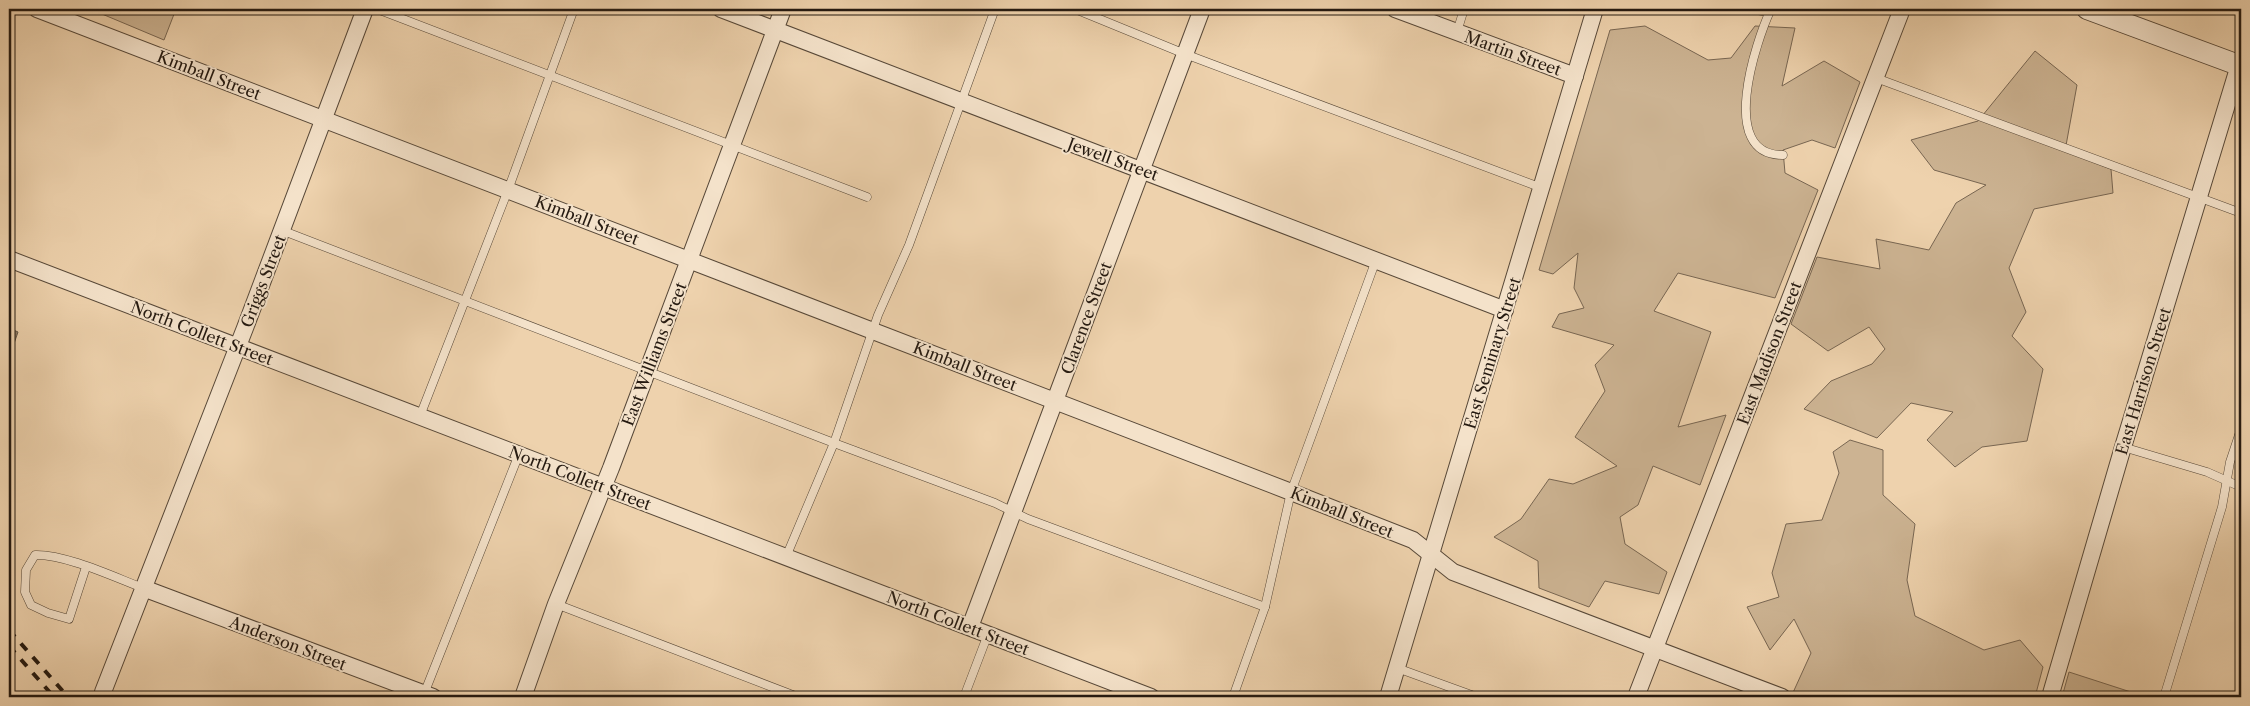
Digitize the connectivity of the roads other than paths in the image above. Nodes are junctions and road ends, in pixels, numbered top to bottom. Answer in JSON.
{"nodes":[{"id":1,"x":37,"y":9,"type":"edge"},
{"id":2,"x":365,"y":9,"type":"edge"},
{"id":3,"x":377,"y":9,"type":"edge"},
{"id":4,"x":574,"y":9,"type":"edge"},
{"id":5,"x":721,"y":9,"type":"edge"},
{"id":6,"x":783,"y":9,"type":"edge"},
{"id":7,"x":995,"y":9,"type":"edge"},
{"id":8,"x":1075,"y":9,"type":"edge"},
{"id":9,"x":1202,"y":9,"type":"edge"},
{"id":10,"x":1395,"y":9,"type":"edge"},
{"id":11,"x":1464,"y":9,"type":"edge"},
{"id":12,"x":1595,"y":9,"type":"edge"},
{"id":13,"x":1749,"y":9,"type":"edge"},
{"id":14,"x":1902,"y":9,"type":"edge"},
{"id":15,"x":2087,"y":9,"type":"edge"},
{"id":16,"x":1770,"y":10,"type":"edge"},
{"id":17,"x":776,"y":29,"type":"junction"},
{"id":18,"x":1456,"y":32,"type":"junction"},
{"id":19,"x":1185,"y":54,"type":"junction"},
{"id":20,"x":2240,"y":65,"type":"edge"},
{"id":21,"x":549,"y":75,"type":"junction"},
{"id":22,"x":1575,"y":76,"type":"junction"},
{"id":23,"x":1876,"y":78,"type":"junction"},
{"id":24,"x":960,"y":102,"type":"junction"},
{"id":25,"x":323,"y":120,"type":"junction"},
{"id":26,"x":733,"y":145,"type":"junction"},
{"id":27,"x":1783,"y":155,"type":"dead end"},
{"id":28,"x":1142,"y":169,"type":"junction"},
{"id":29,"x":1542,"y":188,"type":"junction"},
{"id":30,"x":508,"y":190,"type":"junction"},
{"id":31,"x":867,"y":197,"type":"dead end"},
{"id":32,"x":2198,"y":197,"type":"junction"},
{"id":33,"x":2241,"y":213,"type":"edge"},
{"id":34,"x":282,"y":230,"type":"junction"},
{"id":35,"x":9,"y":259,"type":"edge"},
{"id":36,"x":690,"y":260,"type":"junction"},
{"id":37,"x":1376,"y":260,"type":"junction"},
{"id":38,"x":464,"y":301,"type":"junction"},
{"id":39,"x":1505,"y":310,"type":"junction"},
{"id":40,"x":872,"y":330,"type":"junction"},
{"id":41,"x":238,"y":347,"type":"junction"},
{"id":42,"x":648,"y":371,"type":"junction"},
{"id":43,"x":1055,"y":400,"type":"junction"},
{"id":44,"x":420,"y":416,"type":"junction"},
{"id":45,"x":2241,"y":429,"type":"edge"},
{"id":46,"x":834,"y":443,"type":"junction"},
{"id":47,"x":2123,"y":447,"type":"junction"},
{"id":48,"x":519,"y":454,"type":"junction"},
{"id":49,"x":2227,"y":481,"type":"junction"},
{"id":50,"x":604,"y":487,"type":"junction"},
{"id":51,"x":2241,"y":487,"type":"edge"},
{"id":52,"x":1291,"y":492,"type":"junction"},
{"id":53,"x":1013,"y":513,"type":"junction"},
{"id":54,"x":1431,"y":554,"type":"junction"},
{"id":55,"x":786,"y":557,"type":"junction"},
{"id":56,"x":86,"y":567,"type":"junction"},
{"id":57,"x":143,"y":588,"type":"junction"},
{"id":58,"x":556,"y":604,"type":"junction"},
{"id":59,"x":1265,"y":607,"type":"junction"},
{"id":60,"x":970,"y":627,"type":"junction"},
{"id":61,"x":988,"y":634,"type":"junction"},
{"id":62,"x":1654,"y":648,"type":"junction"},
{"id":63,"x":1397,"y":668,"type":"junction"},
{"id":64,"x":105,"y":695,"type":"edge"},
{"id":65,"x":427,"y":696,"type":"edge"},
{"id":66,"x":523,"y":697,"type":"edge"},
{"id":67,"x":798,"y":697,"type":"edge"},
{"id":68,"x":964,"y":697,"type":"edge"},
{"id":69,"x":1151,"y":697,"type":"edge"},
{"id":70,"x":1233,"y":697,"type":"edge"},
{"id":71,"x":1388,"y":697,"type":"edge"},
{"id":72,"x":1476,"y":697,"type":"edge"},
{"id":73,"x":1636,"y":697,"type":"edge"},
{"id":74,"x":1782,"y":697,"type":"edge"},
{"id":75,"x":2050,"y":697,"type":"edge"},
{"id":76,"x":2164,"y":697,"type":"edge"}],
"edges":[{"from":1,"to":25,"type":"street","name":"Kimball Street"},
{"from":2,"to":25,"type":"street","name":"Griggs Street"},
{"from":3,"to":21,"type":"lane"},
{"from":4,"to":21,"type":"lane"},
{"from":5,"to":17,"type":"street","name":"Jewell Street"},
{"from":6,"to":17,"type":"street","name":"East Williams Street"},
{"from":7,"to":24,"type":"lane"},
{"from":8,"to":19,"type":"lane"},
{"from":9,"to":19,"type":"street","name":"Clarence Street"},
{"from":10,"to":18,"type":"street","name":"Martin Street"},
{"from":11,"to":18,"type":"lane"},
{"from":12,"to":22,"type":"street","name":"East Seminary Street"},
{"from":13,"to":16,"type":"lane"},
{"from":14,"to":23,"type":"street","name":"East Madison Street"},
{"from":15,"to":20,"type":"street"},
{"from":16,"to":27,"type":"lane"},
{"from":17,"to":24,"type":"street","name":"Jewell Street"},
{"from":17,"to":26,"type":"street","name":"East Williams Street"},
{"from":18,"to":22,"type":"street","name":"Martin Street"},
{"from":19,"to":28,"type":"street","name":"Clarence Street"},
{"from":19,"to":29,"type":"lane"},
{"from":20,"to":32,"type":"street","name":"East Harrison Street"},
{"from":21,"to":26,"type":"lane"},
{"from":21,"to":30,"type":"lane"},
{"from":22,"to":29,"type":"street","name":"East Seminary Street"},
{"from":23,"to":32,"type":"lane"},
{"from":23,"to":62,"type":"street","name":"East Madison Street"},
{"from":24,"to":28,"type":"street","name":"Jewell Street"},
{"from":24,"to":40,"type":"lane"},
{"from":25,"to":30,"type":"street","name":"Kimball Street"},
{"from":25,"to":34,"type":"street","name":"Griggs Street"},
{"from":26,"to":31,"type":"lane"},
{"from":26,"to":36,"type":"street","name":"East Williams Street"},
{"from":28,"to":37,"type":"street","name":"Jewell Street"},
{"from":28,"to":43,"type":"street","name":"Clarence Street"},
{"from":29,"to":39,"type":"street","name":"East Seminary Street"},
{"from":30,"to":36,"type":"street","name":"Kimball Street"},
{"from":30,"to":38,"type":"lane"},
{"from":32,"to":33,"type":"lane"},
{"from":32,"to":47,"type":"street","name":"East Harrison Street"},
{"from":34,"to":38,"type":"lane"},
{"from":34,"to":41,"type":"street","name":"Griggs Street"},
{"from":35,"to":41,"type":"street","name":"North Collett Street"},
{"from":36,"to":40,"type":"street","name":"Kimball Street"},
{"from":36,"to":42,"type":"street","name":"East Williams Street"},
{"from":37,"to":39,"type":"street","name":"Jewell Street"},
{"from":37,"to":52,"type":"lane"},
{"from":38,"to":42,"type":"lane"},
{"from":38,"to":44,"type":"lane"},
{"from":39,"to":54,"type":"street","name":"East Seminary Street"},
{"from":40,"to":43,"type":"street","name":"Kimball Street"},
{"from":40,"to":46,"type":"lane"},
{"from":41,"to":44,"type":"street","name":"North Collett Street"},
{"from":41,"to":57,"type":"street","name":"Griggs Street"},
{"from":42,"to":46,"type":"lane"},
{"from":42,"to":50,"type":"street","name":"East Williams Street"},
{"from":43,"to":52,"type":"street","name":"Kimball Street"},
{"from":43,"to":53,"type":"street","name":"Clarence Street"},
{"from":44,"to":48,"type":"street","name":"North Collett Street"},
{"from":45,"to":49,"type":"lane"},
{"from":46,"to":53,"type":"lane"},
{"from":46,"to":55,"type":"lane"},
{"from":47,"to":49,"type":"lane"},
{"from":47,"to":75,"type":"street","name":"East Harrison Street"},
{"from":48,"to":50,"type":"street","name":"North Collett Street"},
{"from":48,"to":65,"type":"lane"},
{"from":49,"to":51,"type":"lane"},
{"from":49,"to":76,"type":"lane"},
{"from":50,"to":55,"type":"street","name":"North Collett Street"},
{"from":50,"to":58,"type":"street","name":"East Williams Street"},
{"from":52,"to":54,"type":"street","name":"Kimball Street"},
{"from":52,"to":59,"type":"lane"},
{"from":53,"to":59,"type":"lane"},
{"from":53,"to":60,"type":"street","name":"Clarence Street"},
{"from":54,"to":62,"type":"street","name":"Kimball Street"},
{"from":54,"to":63,"type":"street","name":"East Seminary Street"},
{"from":55,"to":60,"type":"street","name":"North Collett Street"},
{"from":56,"to":56,"type":"lane"},
{"from":56,"to":57,"type":"lane"},
{"from":57,"to":64,"type":"street","name":"Griggs Street"},
{"from":57,"to":65,"type":"street","name":"Anderson Street"},
{"from":58,"to":66,"type":"street","name":"East Williams Street"},
{"from":58,"to":67,"type":"lane"},
{"from":59,"to":70,"type":"lane"},
{"from":60,"to":61,"type":"street","name":"North Collett Street"},
{"from":61,"to":68,"type":"lane"},
{"from":61,"to":69,"type":"street","name":"North Collett Street"},
{"from":62,"to":73,"type":"street","name":"East Madison Street"},
{"from":62,"to":74,"type":"street","name":"Kimball Street"},
{"from":63,"to":71,"type":"street","name":"East Seminary Street"},
{"from":63,"to":72,"type":"lane"}]}
